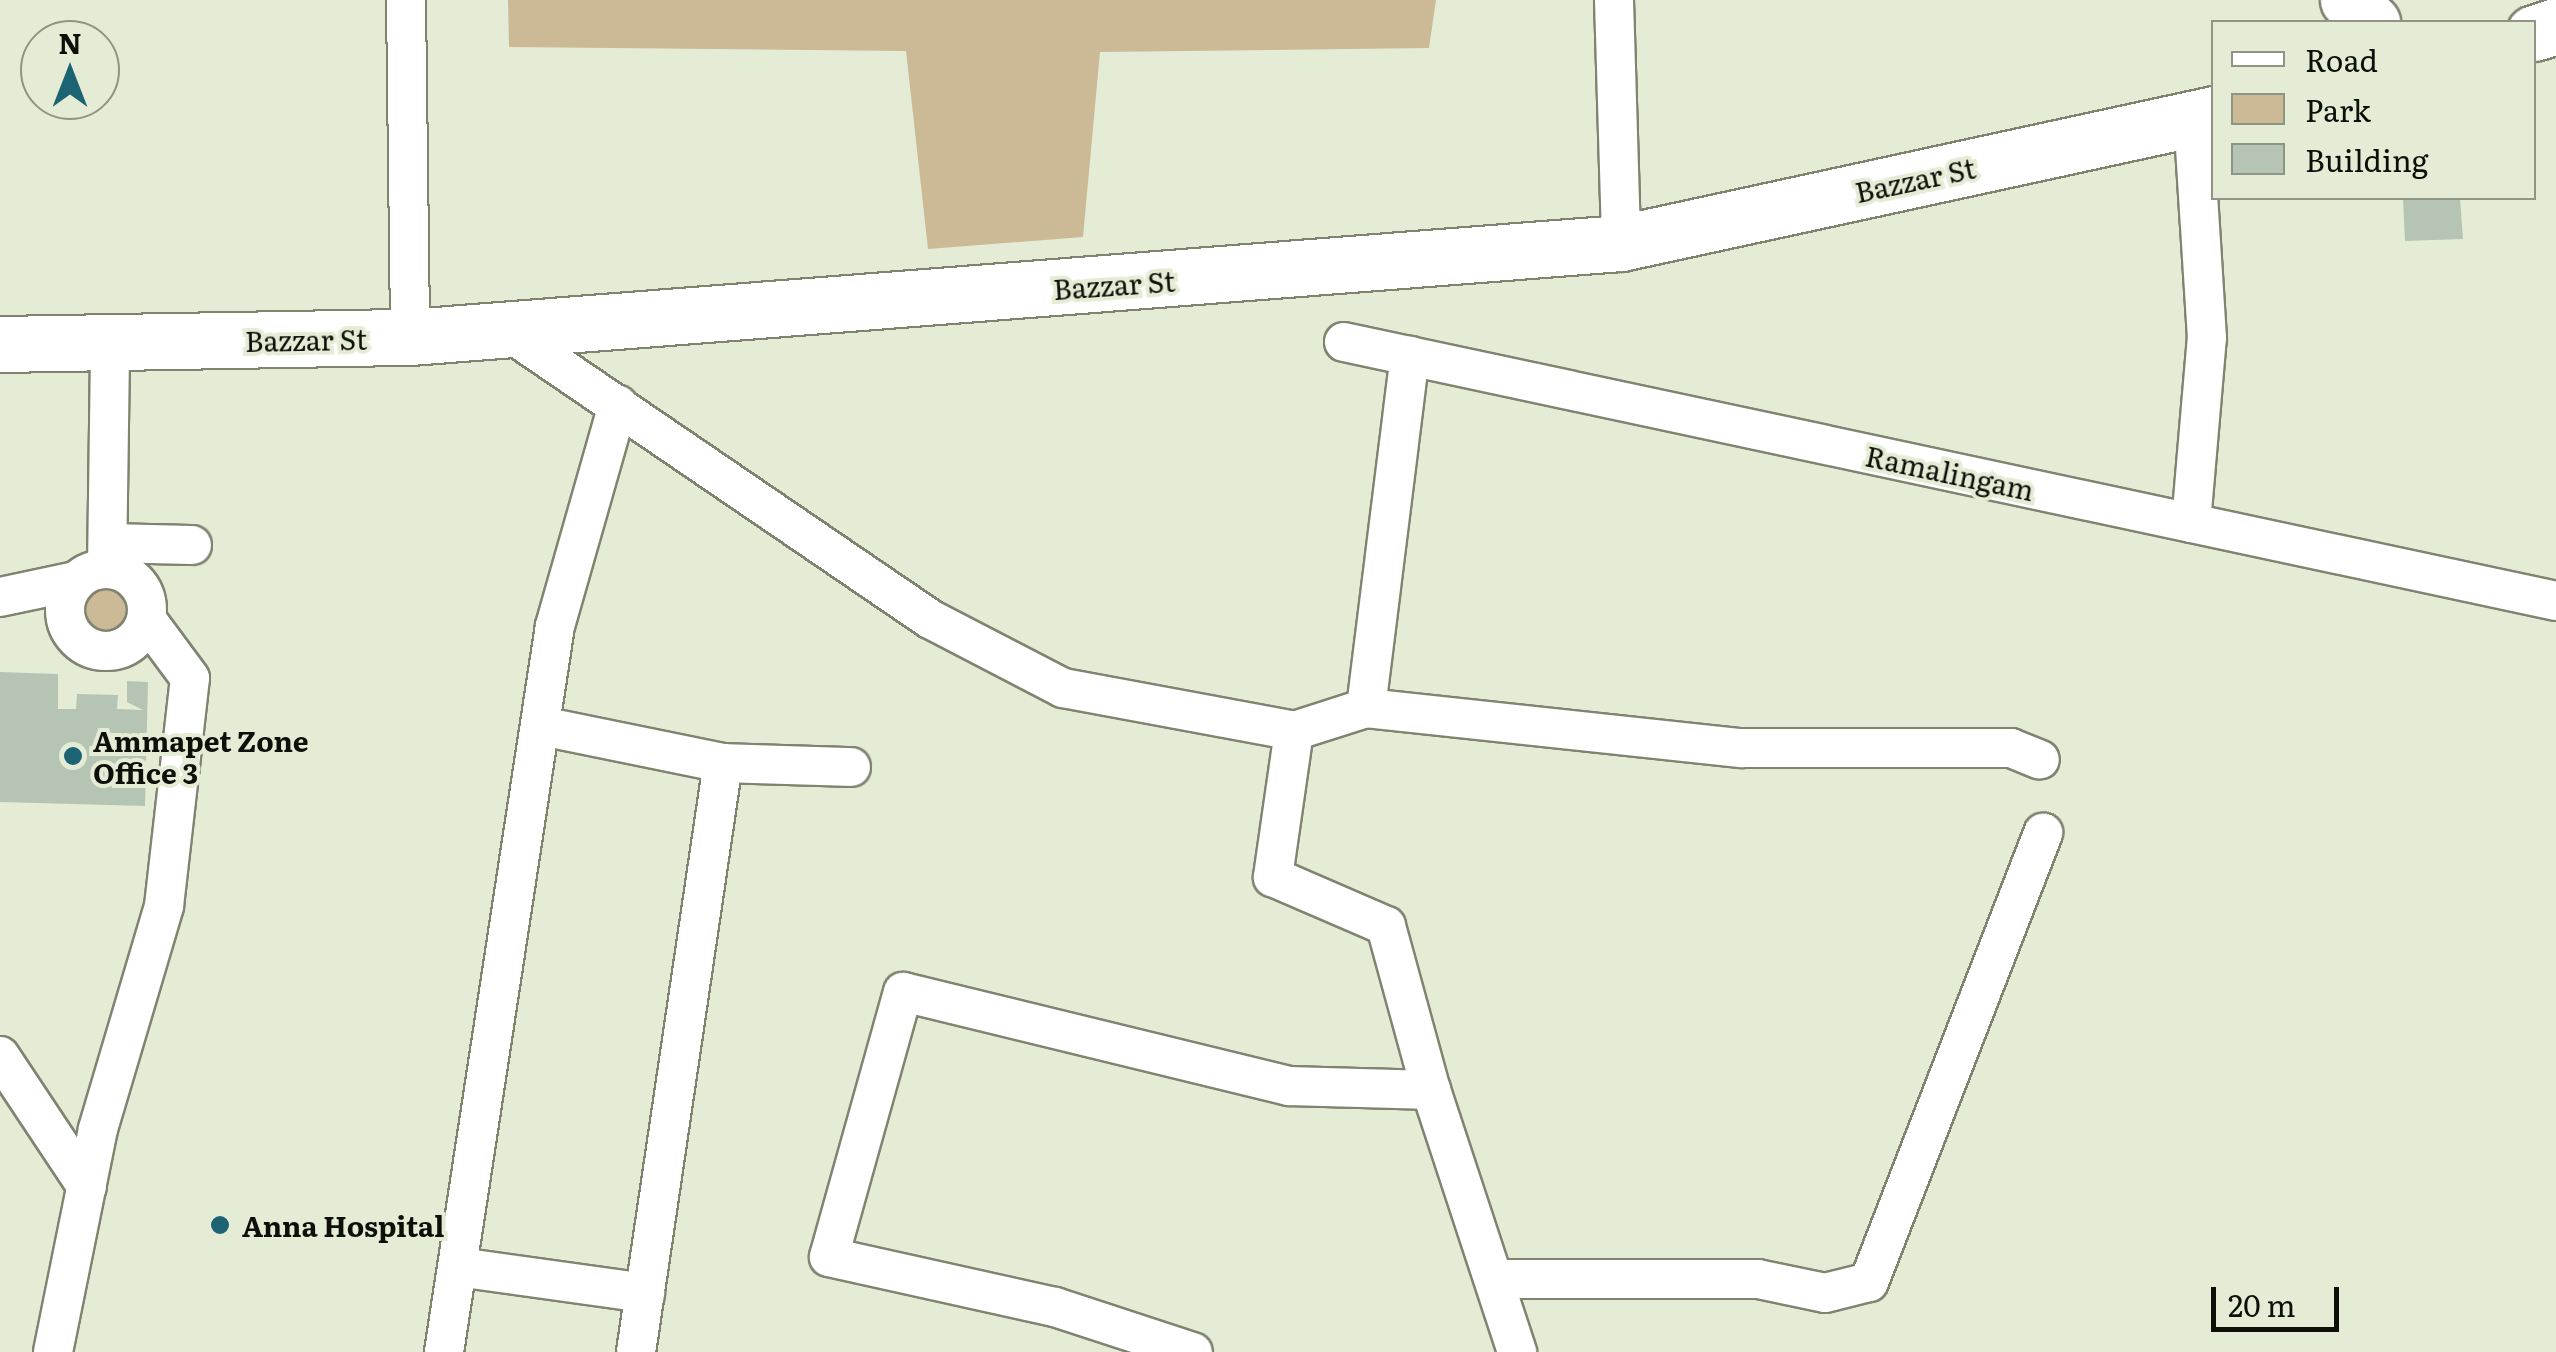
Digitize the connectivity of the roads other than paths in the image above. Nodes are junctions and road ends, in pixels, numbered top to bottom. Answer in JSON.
{"nodes":[{"id":1,"x":406,"y":0,"type":"edge"},
{"id":2,"x":1614,"y":0,"type":"edge"},
{"id":3,"x":2348,"y":0,"type":"edge"},
{"id":4,"x":2370,"y":20,"type":"edge"},
{"id":5,"x":2203,"y":116,"type":"edge"},
{"id":6,"x":1621,"y":243,"type":"junction"},
{"id":7,"x":506,"y":330,"type":"junction"},
{"id":8,"x":410,"y":337,"type":"junction"},
{"id":9,"x":110,"y":342,"type":"junction"},
{"id":10,"x":1344,"y":342,"type":"dead end"},
{"id":11,"x":0,"y":344,"type":"edge"},
{"id":12,"x":1410,"y":356,"type":"junction"},
{"id":13,"x":618,"y":405,"type":"junction"},
{"id":14,"x":2191,"y":523,"type":"junction"},
{"id":15,"x":192,"y":545,"type":"dead end"},
{"id":16,"x":97,"y":564,"type":"junction"},
{"id":17,"x":0,"y":597,"type":"edge"},
{"id":18,"x":2556,"y":601,"type":"edge"},
{"id":19,"x":147,"y":620,"type":"junction"},
{"id":20,"x":1366,"y":708,"type":"junction"},
{"id":21,"x":541,"y":726,"type":"junction"},
{"id":22,"x":1294,"y":731,"type":"junction"},
{"id":23,"x":2040,"y":760,"type":"dead end"},
{"id":24,"x":722,"y":763,"type":"junction"},
{"id":25,"x":851,"y":767,"type":"dead end"},
{"id":26,"x":2043,"y":833,"type":"dead end"},
{"id":27,"x":0,"y":1056,"type":"edge"},
{"id":28,"x":1432,"y":1090,"type":"junction"},
{"id":29,"x":87,"y":1187,"type":"junction"},
{"id":30,"x":458,"y":1267,"type":"junction"},
{"id":31,"x":1494,"y":1278,"type":"junction"},
{"id":32,"x":644,"y":1292,"type":"junction"},
{"id":33,"x":53,"y":1352,"type":"edge"},
{"id":34,"x":444,"y":1352,"type":"edge"},
{"id":35,"x":636,"y":1352,"type":"edge"},
{"id":36,"x":1193,"y":1352,"type":"edge"},
{"id":37,"x":1518,"y":1352,"type":"edge"}],
"edges":[{"from":1,"to":8,"type":"street"},
{"from":2,"to":6,"type":"street"},
{"from":3,"to":4,"type":"main road"},
{"from":5,"to":6,"type":"main road","name":"Bazzar St"},
{"from":5,"to":14,"type":"street"},
{"from":6,"to":7,"type":"main road","name":"Bazzar St"},
{"from":7,"to":8,"type":"main road","name":"Bazzar St"},
{"from":7,"to":13,"type":"street"},
{"from":8,"to":9,"type":"main road","name":"Bazzar St"},
{"from":9,"to":11,"type":"main road","name":"Bazzar St"},
{"from":9,"to":16,"type":"street"},
{"from":10,"to":12,"type":"street","name":"Ramalingam"},
{"from":12,"to":14,"type":"street","name":"Ramalingam"},
{"from":12,"to":20,"type":"street"},
{"from":13,"to":21,"type":"street"},
{"from":13,"to":22,"type":"street"},
{"from":14,"to":18,"type":"street","name":"Ramalingam"},
{"from":15,"to":16,"type":"street"},
{"from":16,"to":17,"type":"street"},
{"from":16,"to":19,"type":"street"},
{"from":16,"to":19,"type":"street"},
{"from":19,"to":29,"type":"street"},
{"from":20,"to":22,"type":"street"},
{"from":20,"to":23,"type":"street"},
{"from":21,"to":24,"type":"street"},
{"from":21,"to":30,"type":"street"},
{"from":22,"to":28,"type":"street"},
{"from":24,"to":25,"type":"street"},
{"from":24,"to":32,"type":"street"},
{"from":26,"to":31,"type":"street"},
{"from":27,"to":29,"type":"street"},
{"from":28,"to":31,"type":"street"},
{"from":28,"to":36,"type":"street"},
{"from":29,"to":33,"type":"street"},
{"from":30,"to":32,"type":"street"},
{"from":30,"to":34,"type":"street"},
{"from":31,"to":37,"type":"street"},
{"from":32,"to":35,"type":"street"}]}
